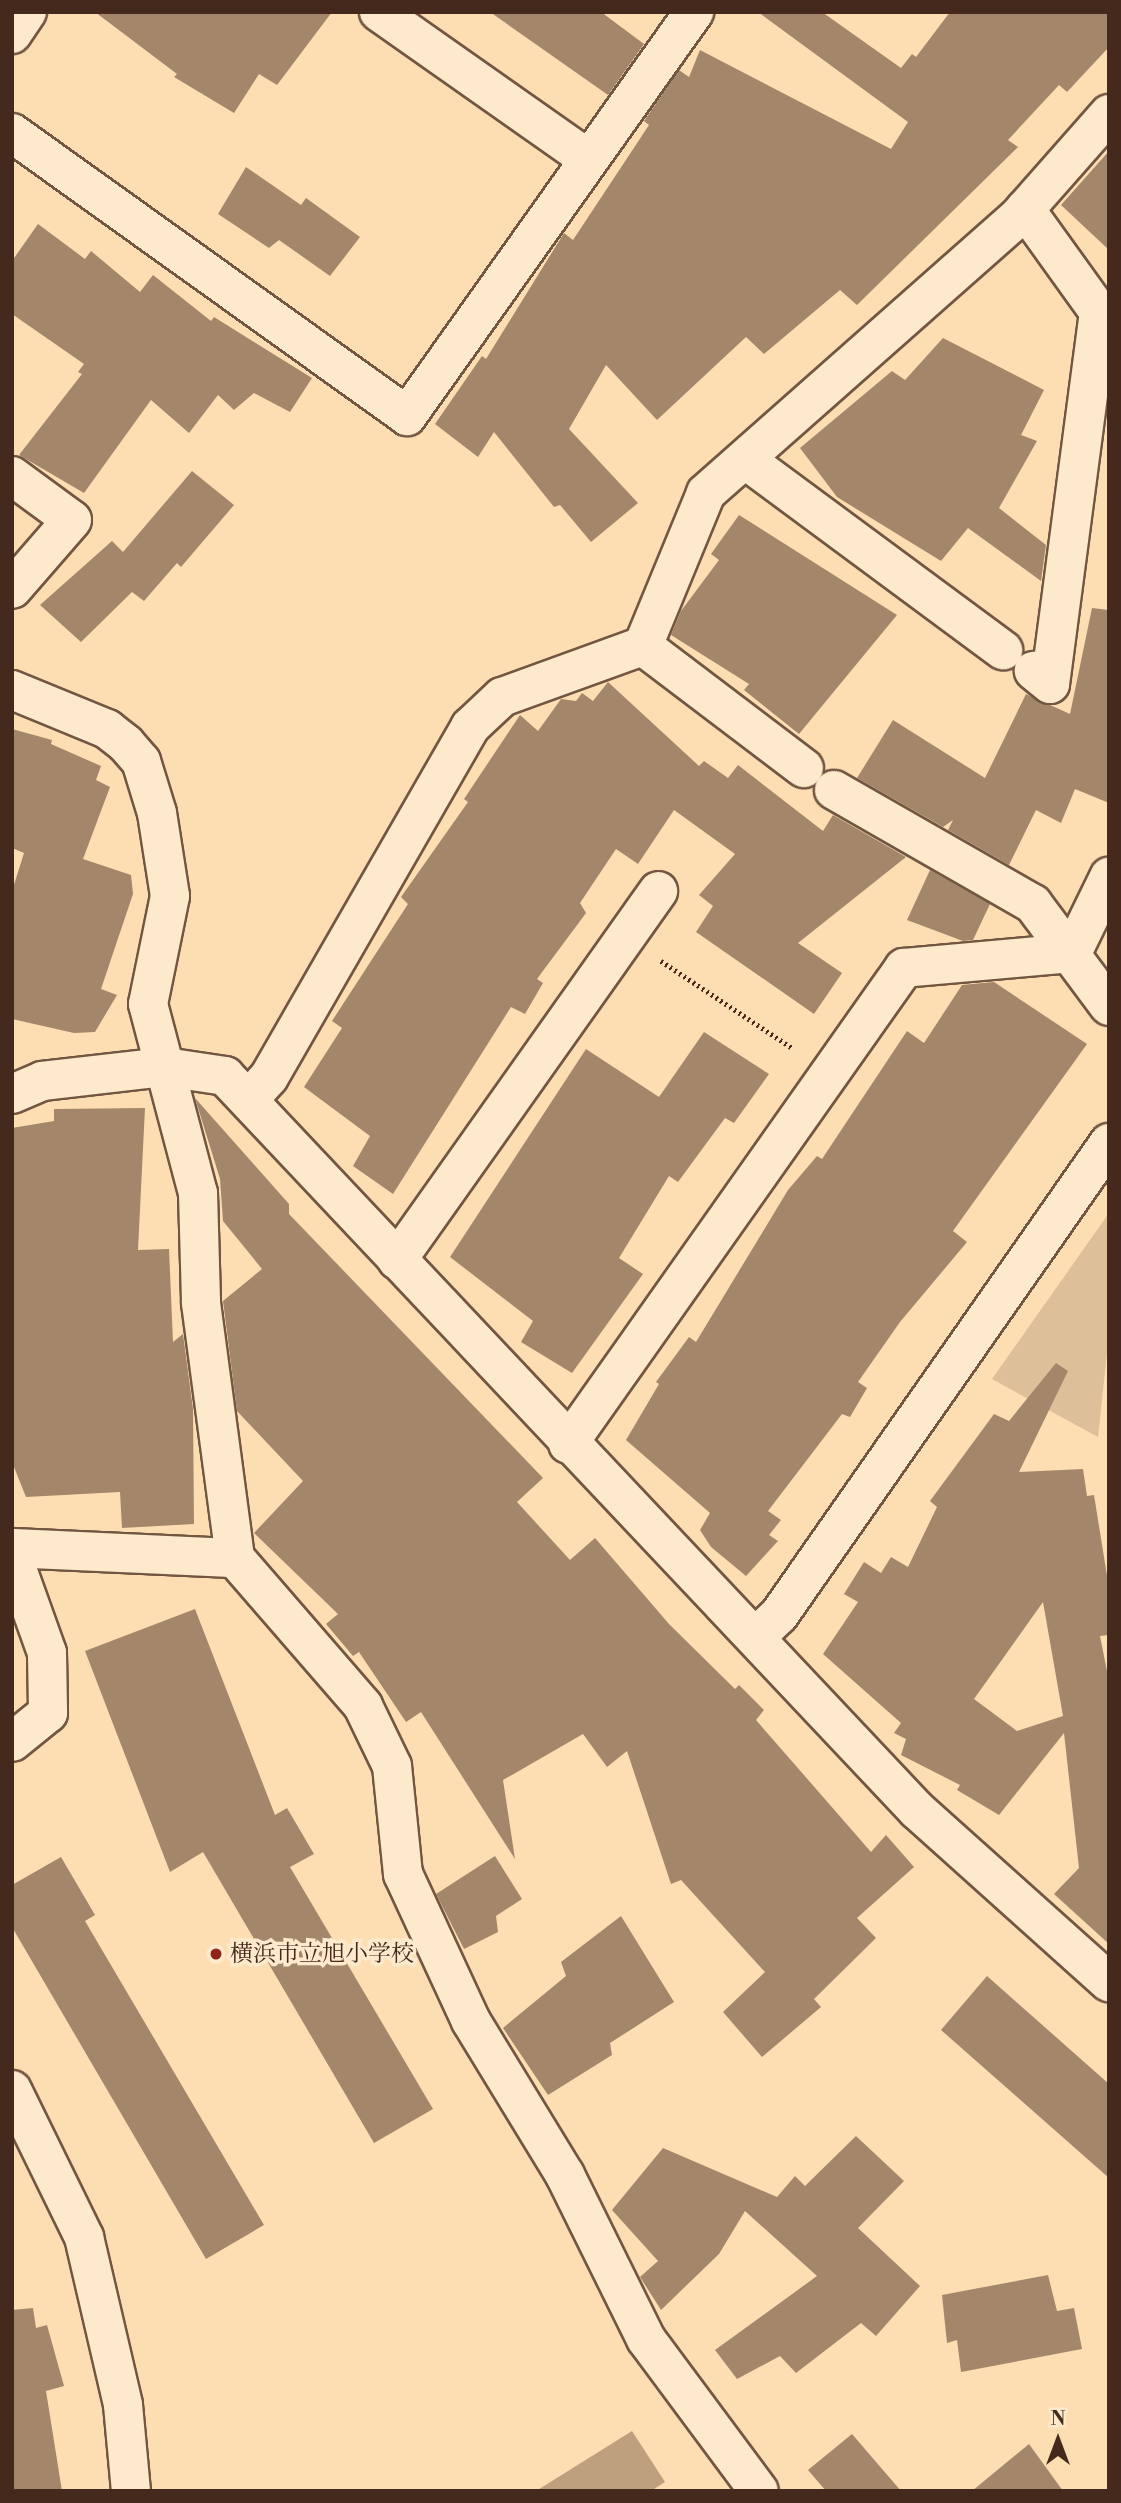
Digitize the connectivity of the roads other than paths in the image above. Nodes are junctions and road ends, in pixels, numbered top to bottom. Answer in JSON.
{"nodes":[{"id":1,"x":27,"y":12,"type":"edge"},
{"id":2,"x":379,"y":12,"type":"edge"},
{"id":3,"x":694,"y":12,"type":"edge"},
{"id":4,"x":12,"y":34,"type":"edge"},
{"id":5,"x":1109,"y":114,"type":"edge"},
{"id":6,"x":12,"y":133,"type":"edge"},
{"id":7,"x":587,"y":158,"type":"junction"},
{"id":8,"x":1026,"y":209,"type":"junction"},
{"id":9,"x":746,"y":460,"type":"junction"},
{"id":10,"x":12,"y":476,"type":"edge"},
{"id":11,"x":12,"y":589,"type":"edge"},
{"id":12,"x":643,"y":646,"type":"junction"},
{"id":13,"x":12,"y":690,"type":"edge"},
{"id":14,"x":804,"y":768,"type":"dead end"},
{"id":15,"x":834,"y":790,"type":"dead end"},
{"id":16,"x":1109,"y":877,"type":"edge"},
{"id":17,"x":658,"y":891,"type":"dead end"},
{"id":18,"x":1072,"y":953,"type":"junction"},
{"id":19,"x":1109,"y":1006,"type":"edge"},
{"id":20,"x":165,"y":1067,"type":"junction"},
{"id":21,"x":12,"y":1094,"type":"edge"},
{"id":22,"x":250,"y":1098,"type":"junction"},
{"id":23,"x":1109,"y":1143,"type":"edge"},
{"id":24,"x":397,"y":1259,"type":"junction"},
{"id":25,"x":568,"y":1444,"type":"junction"},
{"id":26,"x":12,"y":1548,"type":"edge"},
{"id":27,"x":12,"y":1555,"type":"edge"},
{"id":28,"x":235,"y":1558,"type":"junction"},
{"id":29,"x":757,"y":1636,"type":"junction"},
{"id":30,"x":12,"y":1742,"type":"edge"},
{"id":31,"x":1109,"y":1982,"type":"edge"},
{"id":32,"x":12,"y":2090,"type":"edge"},
{"id":33,"x":131,"y":2491,"type":"edge"},
{"id":34,"x":759,"y":2491,"type":"edge"}],
"edges":[{"from":1,"to":4,"type":"street"},
{"from":2,"to":7,"type":"street"},
{"from":3,"to":7,"type":"street"},
{"from":5,"to":8,"type":"street"},
{"from":6,"to":7,"type":"street"},
{"from":8,"to":9,"type":"street"},
{"from":8,"to":9,"type":"street"},
{"from":9,"to":12,"type":"street"},
{"from":10,"to":11,"type":"street"},
{"from":12,"to":14,"type":"street"},
{"from":12,"to":22,"type":"street"},
{"from":13,"to":20,"type":"street"},
{"from":15,"to":18,"type":"street"},
{"from":16,"to":18,"type":"street"},
{"from":17,"to":24,"type":"street"},
{"from":18,"to":19,"type":"street"},
{"from":18,"to":25,"type":"street"},
{"from":20,"to":21,"type":"street"},
{"from":20,"to":22,"type":"street"},
{"from":20,"to":28,"type":"street"},
{"from":22,"to":24,"type":"street"},
{"from":23,"to":29,"type":"street"},
{"from":24,"to":25,"type":"street"},
{"from":25,"to":29,"type":"street"},
{"from":26,"to":28,"type":"street"},
{"from":27,"to":30,"type":"street"},
{"from":28,"to":34,"type":"street"},
{"from":29,"to":31,"type":"street"},
{"from":32,"to":33,"type":"street"}]}
